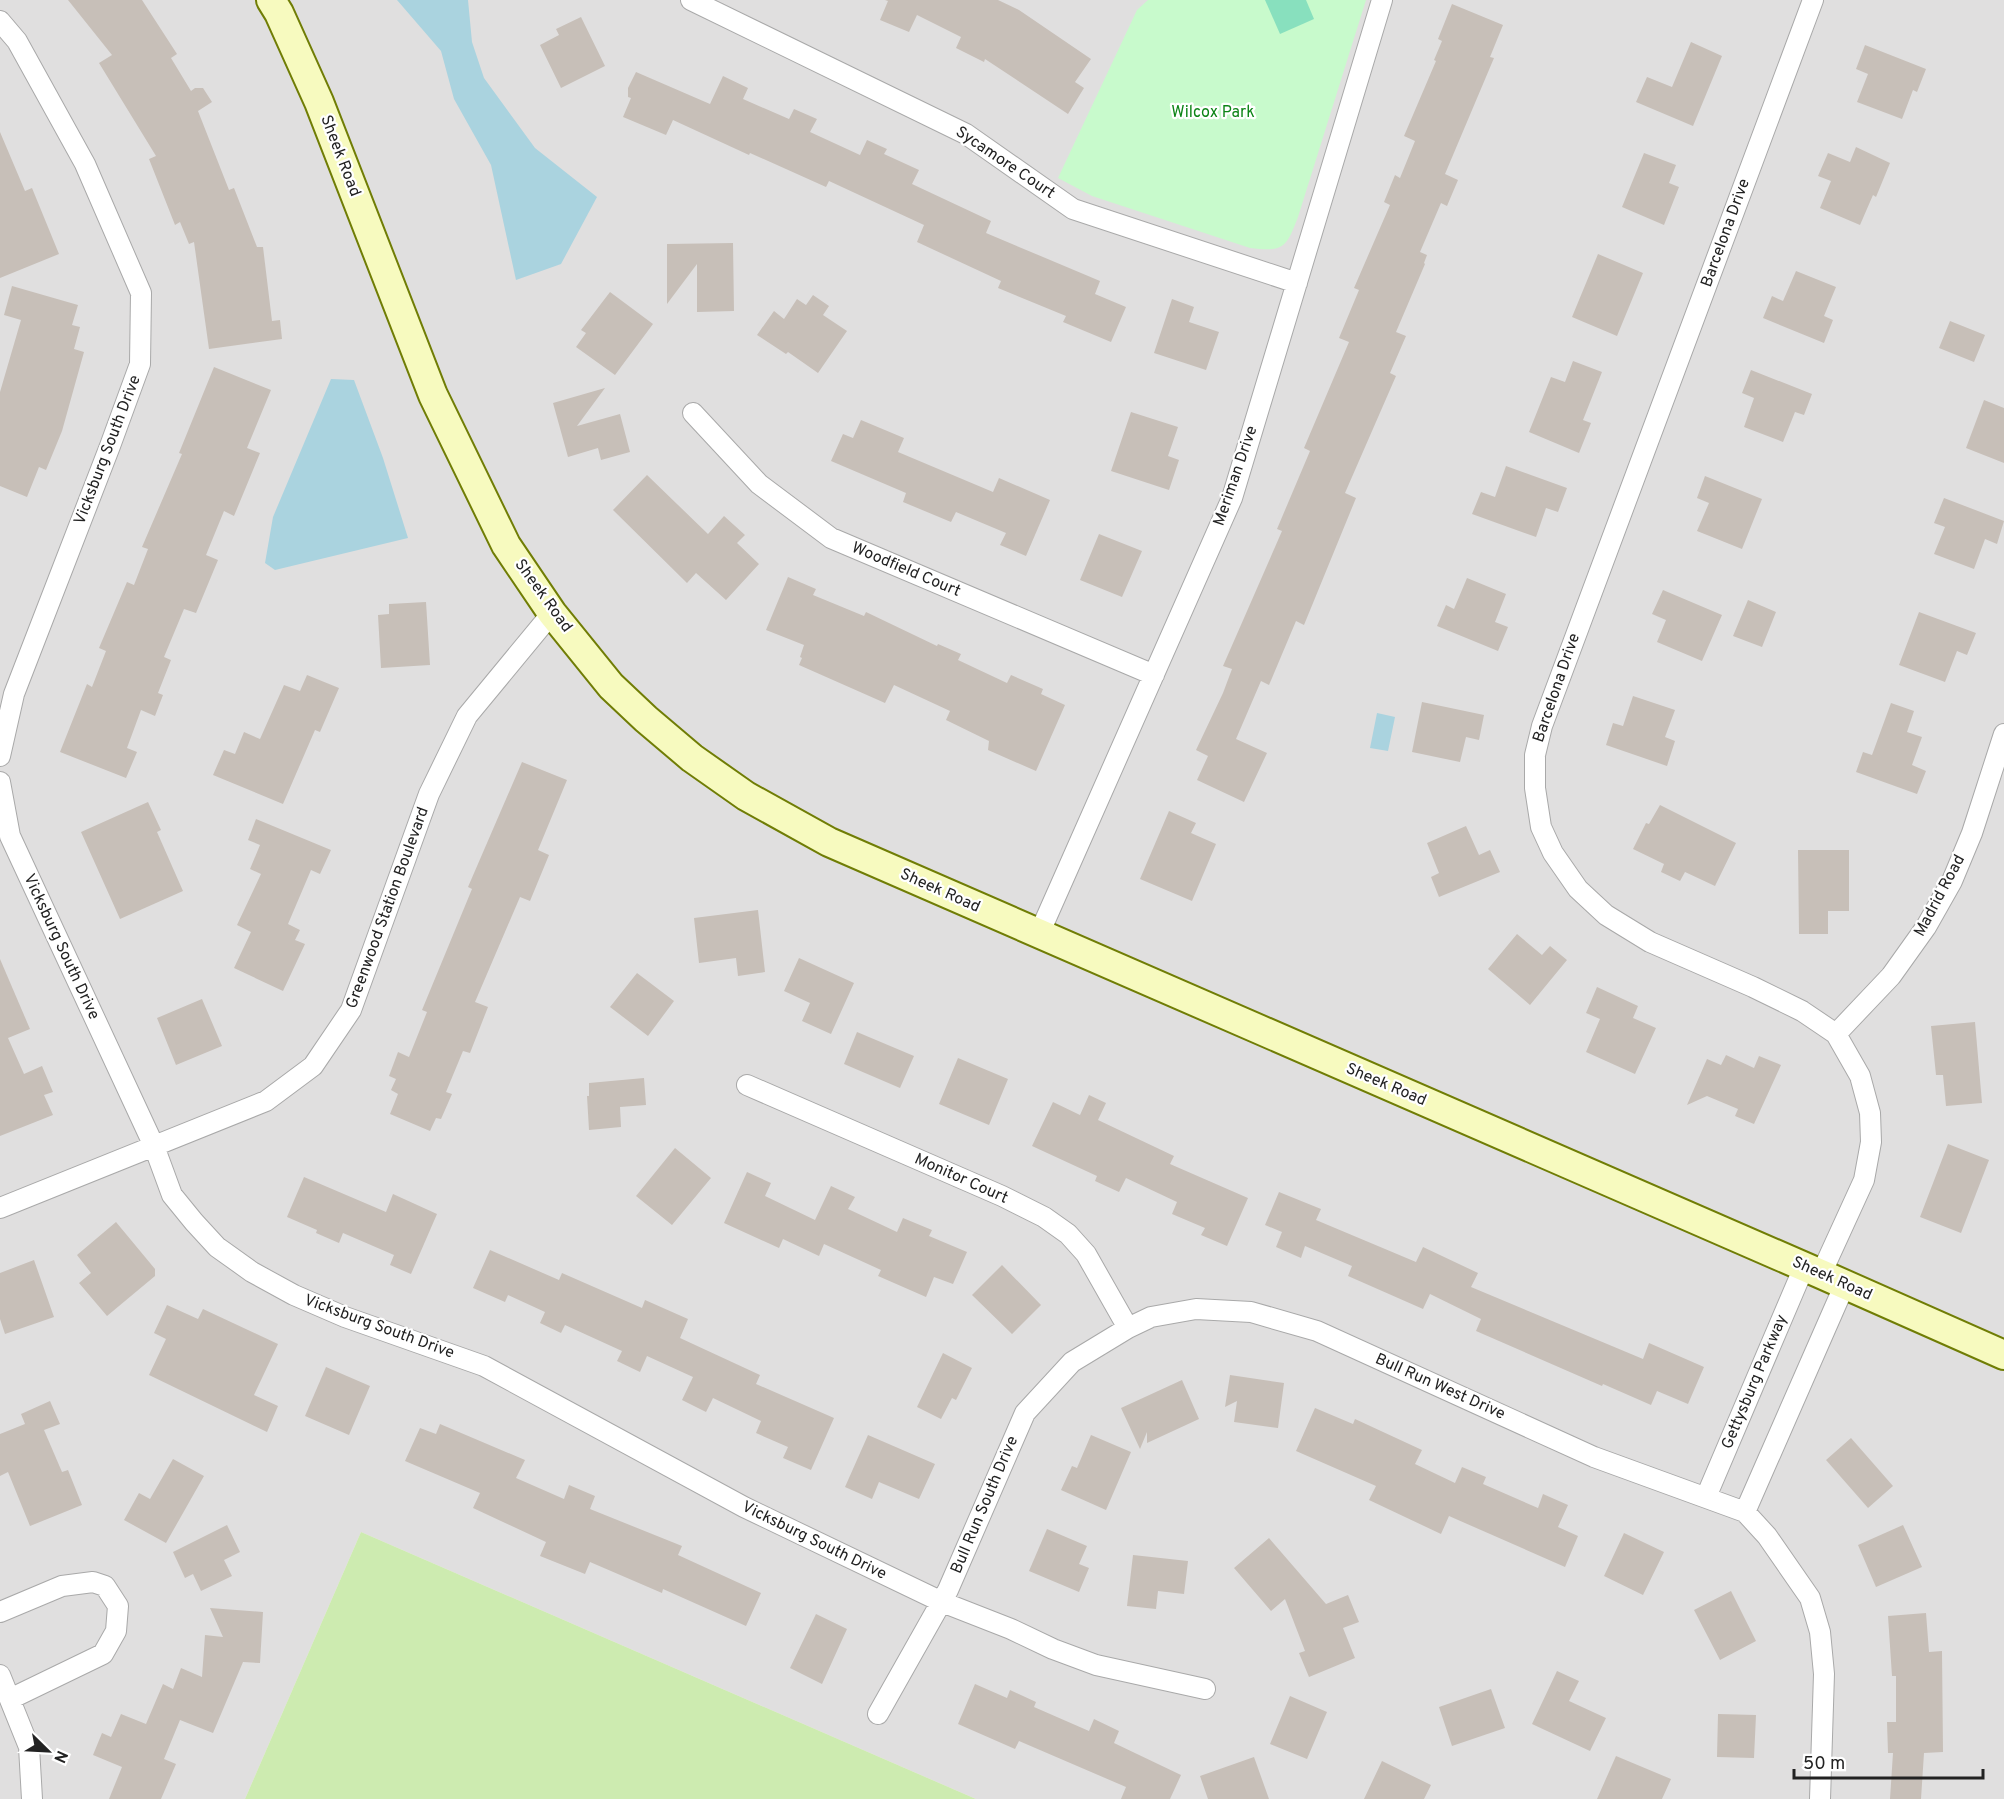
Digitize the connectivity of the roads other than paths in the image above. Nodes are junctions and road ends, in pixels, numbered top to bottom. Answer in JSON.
{"nodes":[{"id":1,"x":272,"y":0,"type":"edge"},
{"id":2,"x":691,"y":0,"type":"edge"},
{"id":3,"x":1382,"y":0,"type":"edge"},
{"id":4,"x":1813,"y":0,"type":"edge"},
{"id":5,"x":0,"y":21,"type":"edge"},
{"id":6,"x":1297,"y":283,"type":"junction"},
{"id":7,"x":693,"y":413,"type":"dead end"},
{"id":8,"x":552,"y":613,"type":"junction"},
{"id":9,"x":1154,"y":675,"type":"junction"},
{"id":10,"x":2004,"y":734,"type":"edge"},
{"id":11,"x":1,"y":749,"type":"edge"},
{"id":12,"x":0,"y":782,"type":"edge"},
{"id":13,"x":1039,"y":934,"type":"junction"},
{"id":14,"x":1836,"y":1034,"type":"junction"},
{"id":15,"x":747,"y":1085,"type":"dead end"},
{"id":16,"x":153,"y":1146,"type":"junction"},
{"id":17,"x":0,"y":1208,"type":"edge"},
{"id":18,"x":1823,"y":1275,"type":"junction"},
{"id":19,"x":1128,"y":1328,"type":"junction"},
{"id":20,"x":2004,"y":1355,"type":"edge"},
{"id":21,"x":1706,"y":1497,"type":"junction"},
{"id":22,"x":1745,"y":1512,"type":"junction"},
{"id":23,"x":942,"y":1602,"type":"junction"},
{"id":24,"x":0,"y":1612,"type":"edge"},
{"id":25,"x":0,"y":1675,"type":"edge"},
{"id":26,"x":1205,"y":1689,"type":"dead end"},
{"id":27,"x":10,"y":1699,"type":"junction"},
{"id":28,"x":878,"y":1714,"type":"dead end"},
{"id":29,"x":32,"y":1799,"type":"edge"},
{"id":30,"x":1820,"y":1799,"type":"edge"}],
"edges":[{"from":1,"to":8,"type":"street","name":"Sheek Road"},
{"from":2,"to":6,"type":"street","name":"Sycamore Court"},
{"from":3,"to":6,"type":"street","name":"Meriman Drive"},
{"from":4,"to":14,"type":"street","name":"Barcelona Drive"},
{"from":5,"to":11,"type":"street","name":"Vicksburg South Drive"},
{"from":6,"to":9,"type":"street","name":"Meriman Drive"},
{"from":7,"to":9,"type":"street","name":"Woodfield Court"},
{"from":8,"to":13,"type":"street","name":"Sheek Road"},
{"from":8,"to":16,"type":"street","name":"Greenwood Station Boulevard"},
{"from":9,"to":13,"type":"street","name":"Meriman Drive"},
{"from":10,"to":14,"type":"street","name":"Madrid Road"},
{"from":12,"to":16,"type":"street","name":"Vicksburg South Drive"},
{"from":13,"to":18,"type":"street","name":"Sheek Road"},
{"from":14,"to":18,"type":"street","name":"Barcelona Drive"},
{"from":15,"to":19,"type":"street","name":"Monitor Court"},
{"from":16,"to":17,"type":"street","name":"Greenwood Station Boulevard"},
{"from":16,"to":23,"type":"street","name":"Vicksburg South Drive"},
{"from":18,"to":20,"type":"street","name":"Sheek Road"},
{"from":18,"to":21,"type":"street","name":"Gettysburg Parkway"},
{"from":18,"to":22,"type":"street"},
{"from":19,"to":21,"type":"street","name":"Bull Run West Drive"},
{"from":19,"to":23,"type":"street","name":"Bull Run South Drive"},
{"from":21,"to":22,"type":"street","name":"Bull Run West Drive"},
{"from":22,"to":30,"type":"street"},
{"from":23,"to":26,"type":"street","name":"Vicksburg South Drive"},
{"from":23,"to":28,"type":"street","name":"Bull Run South Drive"},
{"from":24,"to":27,"type":"street"},
{"from":25,"to":27,"type":"street"},
{"from":27,"to":29,"type":"street"}]}
